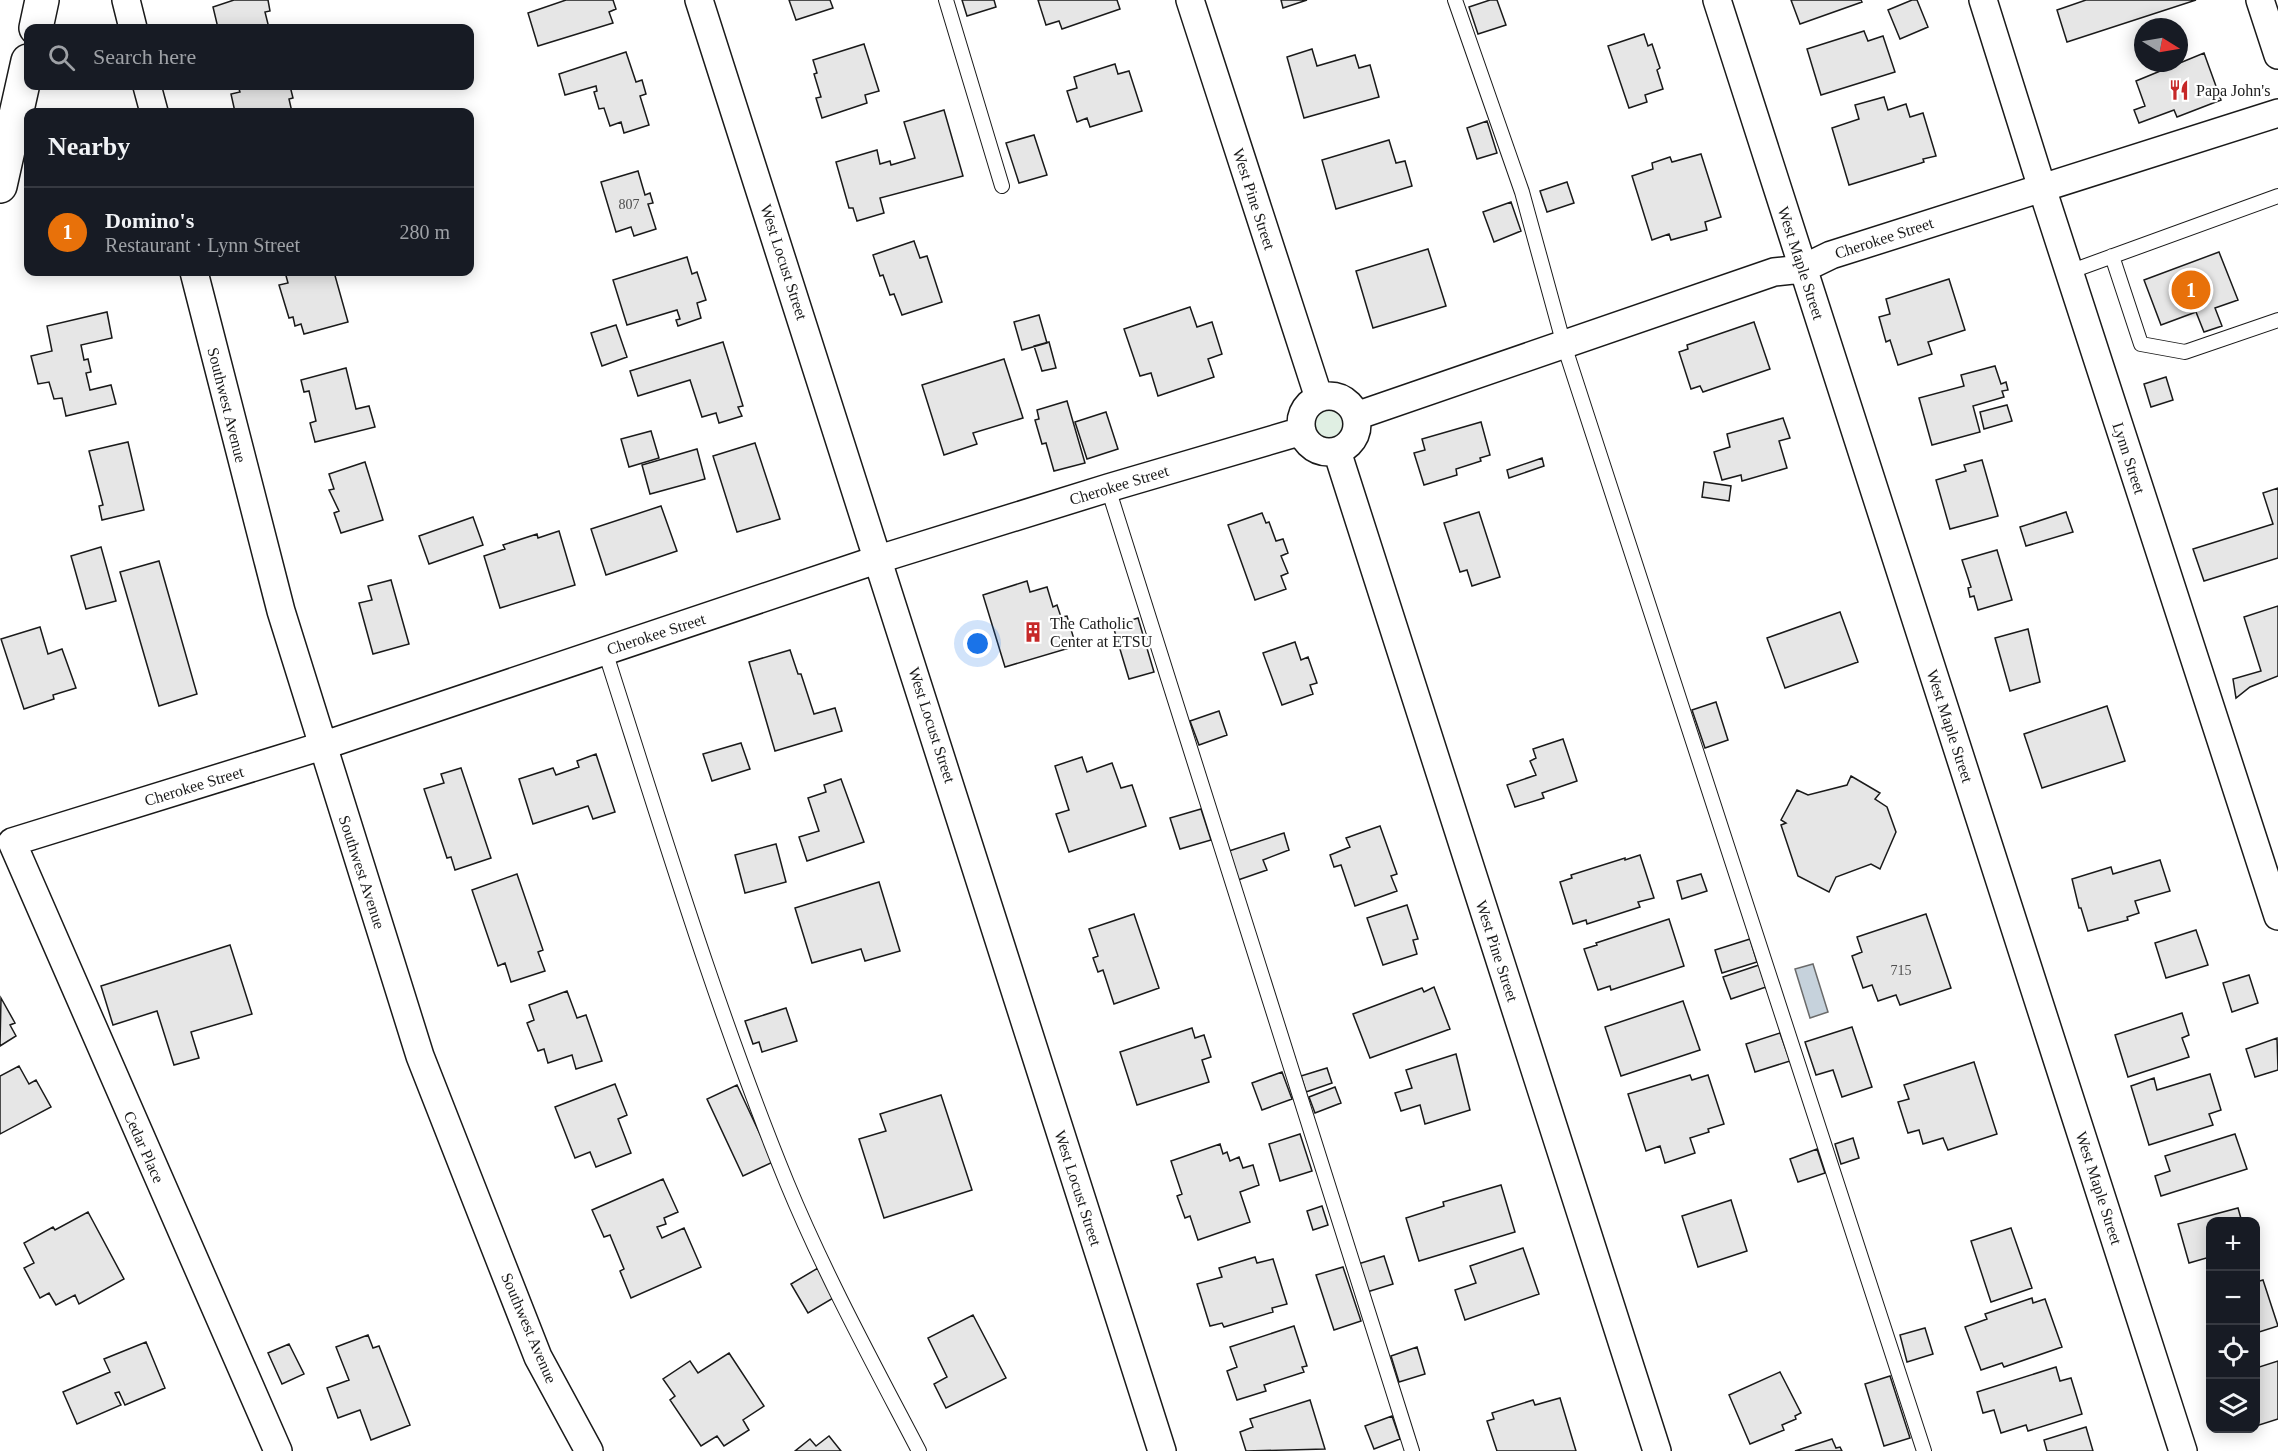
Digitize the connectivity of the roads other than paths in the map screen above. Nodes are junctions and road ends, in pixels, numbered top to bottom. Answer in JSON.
{"nodes":[{"id":1,"x":42,"y":0,"type":"edge"},
{"id":2,"x":126,"y":0,"type":"edge"},
{"id":3,"x":699,"y":0,"type":"edge"},
{"id":4,"x":946,"y":0,"type":"edge"},
{"id":5,"x":1190,"y":0,"type":"edge"},
{"id":6,"x":1455,"y":0,"type":"edge"},
{"id":7,"x":1717,"y":0,"type":"edge"},
{"id":8,"x":1983,"y":0,"type":"edge"},
{"id":9,"x":2260,"y":0,"type":"edge"},
{"id":10,"x":37,"y":24,"type":"edge"},
{"id":11,"x":132,"y":24,"type":"edge"},
{"id":12,"x":2278,"y":54,"type":"edge"},
{"id":13,"x":24,"y":79,"type":"edge"},
{"id":14,"x":148,"y":90,"type":"edge"},
{"id":15,"x":153,"y":108,"type":"edge"},
{"id":16,"x":2278,"y":113,"type":"edge"},
{"id":17,"x":0,"y":186,"type":"edge"},
{"id":18,"x":1002,"y":186,"type":"dead end"},
{"id":19,"x":2042,"y":188,"type":"junction"},
{"id":20,"x":2278,"y":196,"type":"edge"},
{"id":21,"x":2112,"y":256,"type":"junction"},
{"id":22,"x":1802,"y":268,"type":"junction"},
{"id":23,"x":2069,"y":272,"type":"junction"},
{"id":24,"x":195,"y":276,"type":"edge"},
{"id":25,"x":2278,"y":320,"type":"edge"},
{"id":26,"x":1564,"y":345,"type":"junction"},
{"id":27,"x":1319,"y":398,"type":"junction"},
{"id":28,"x":1356,"y":416,"type":"junction"},
{"id":29,"x":1302,"y":432,"type":"junction"},
{"id":30,"x":1337,"y":451,"type":"junction"},
{"id":31,"x":1108,"y":488,"type":"junction"},
{"id":32,"x":879,"y":559,"type":"junction"},
{"id":33,"x":605,"y":651,"type":"junction"},
{"id":34,"x":322,"y":746,"type":"junction"},
{"id":35,"x":6,"y":846,"type":"edge"},
{"id":36,"x":2278,"y":916,"type":"edge"},
{"id":37,"x":278,"y":1451,"type":"edge"},
{"id":38,"x":589,"y":1451,"type":"edge"},
{"id":39,"x":920,"y":1451,"type":"edge"},
{"id":40,"x":1162,"y":1451,"type":"edge"},
{"id":41,"x":1412,"y":1451,"type":"edge"},
{"id":42,"x":1657,"y":1451,"type":"edge"},
{"id":43,"x":1924,"y":1451,"type":"edge"},
{"id":44,"x":2183,"y":1451,"type":"edge"}],
"edges":[{"from":1,"to":10,"type":"highway"},
{"from":2,"to":11,"type":"street"},
{"from":3,"to":32,"type":"street","name":"West Locust Street"},
{"from":4,"to":18,"type":"lane"},
{"from":5,"to":27,"type":"street","name":"West Pine Street"},
{"from":6,"to":26,"type":"lane"},
{"from":7,"to":22,"type":"street","name":"West Maple Street"},
{"from":8,"to":19,"type":"street","name":"Lynn Street"},
{"from":9,"to":12,"type":"street"},
{"from":13,"to":17,"type":"highway"},
{"from":14,"to":15,"type":"street"},
{"from":16,"to":19,"type":"street","name":"Cherokee Street"},
{"from":19,"to":22,"type":"street","name":"Cherokee Street"},
{"from":19,"to":23,"type":"street","name":"Lynn Street"},
{"from":20,"to":21,"type":"lane"},
{"from":21,"to":23,"type":"lane"},
{"from":21,"to":25,"type":"lane"},
{"from":22,"to":26,"type":"street","name":"Cherokee Street"},
{"from":22,"to":44,"type":"street","name":"West Maple Street"},
{"from":23,"to":36,"type":"street","name":"Lynn Street"},
{"from":24,"to":34,"type":"street","name":"Southwest Avenue"},
{"from":26,"to":28,"type":"street","name":"Cherokee Street"},
{"from":26,"to":43,"type":"lane"},
{"from":27,"to":28,"type":"street"},
{"from":27,"to":29,"type":"street"},
{"from":28,"to":30,"type":"street"},
{"from":29,"to":30,"type":"street"},
{"from":29,"to":31,"type":"street","name":"Cherokee Street"},
{"from":30,"to":42,"type":"street","name":"West Pine Street"},
{"from":31,"to":32,"type":"street","name":"Cherokee Street"},
{"from":31,"to":41,"type":"lane"},
{"from":32,"to":33,"type":"street","name":"Cherokee Street"},
{"from":32,"to":40,"type":"street","name":"West Locust Street"},
{"from":33,"to":34,"type":"street","name":"Cherokee Street"},
{"from":33,"to":39,"type":"lane"},
{"from":34,"to":35,"type":"street","name":"Cherokee Street"},
{"from":34,"to":38,"type":"street","name":"Southwest Avenue"},
{"from":35,"to":37,"type":"street","name":"Cedar Place"}]}
